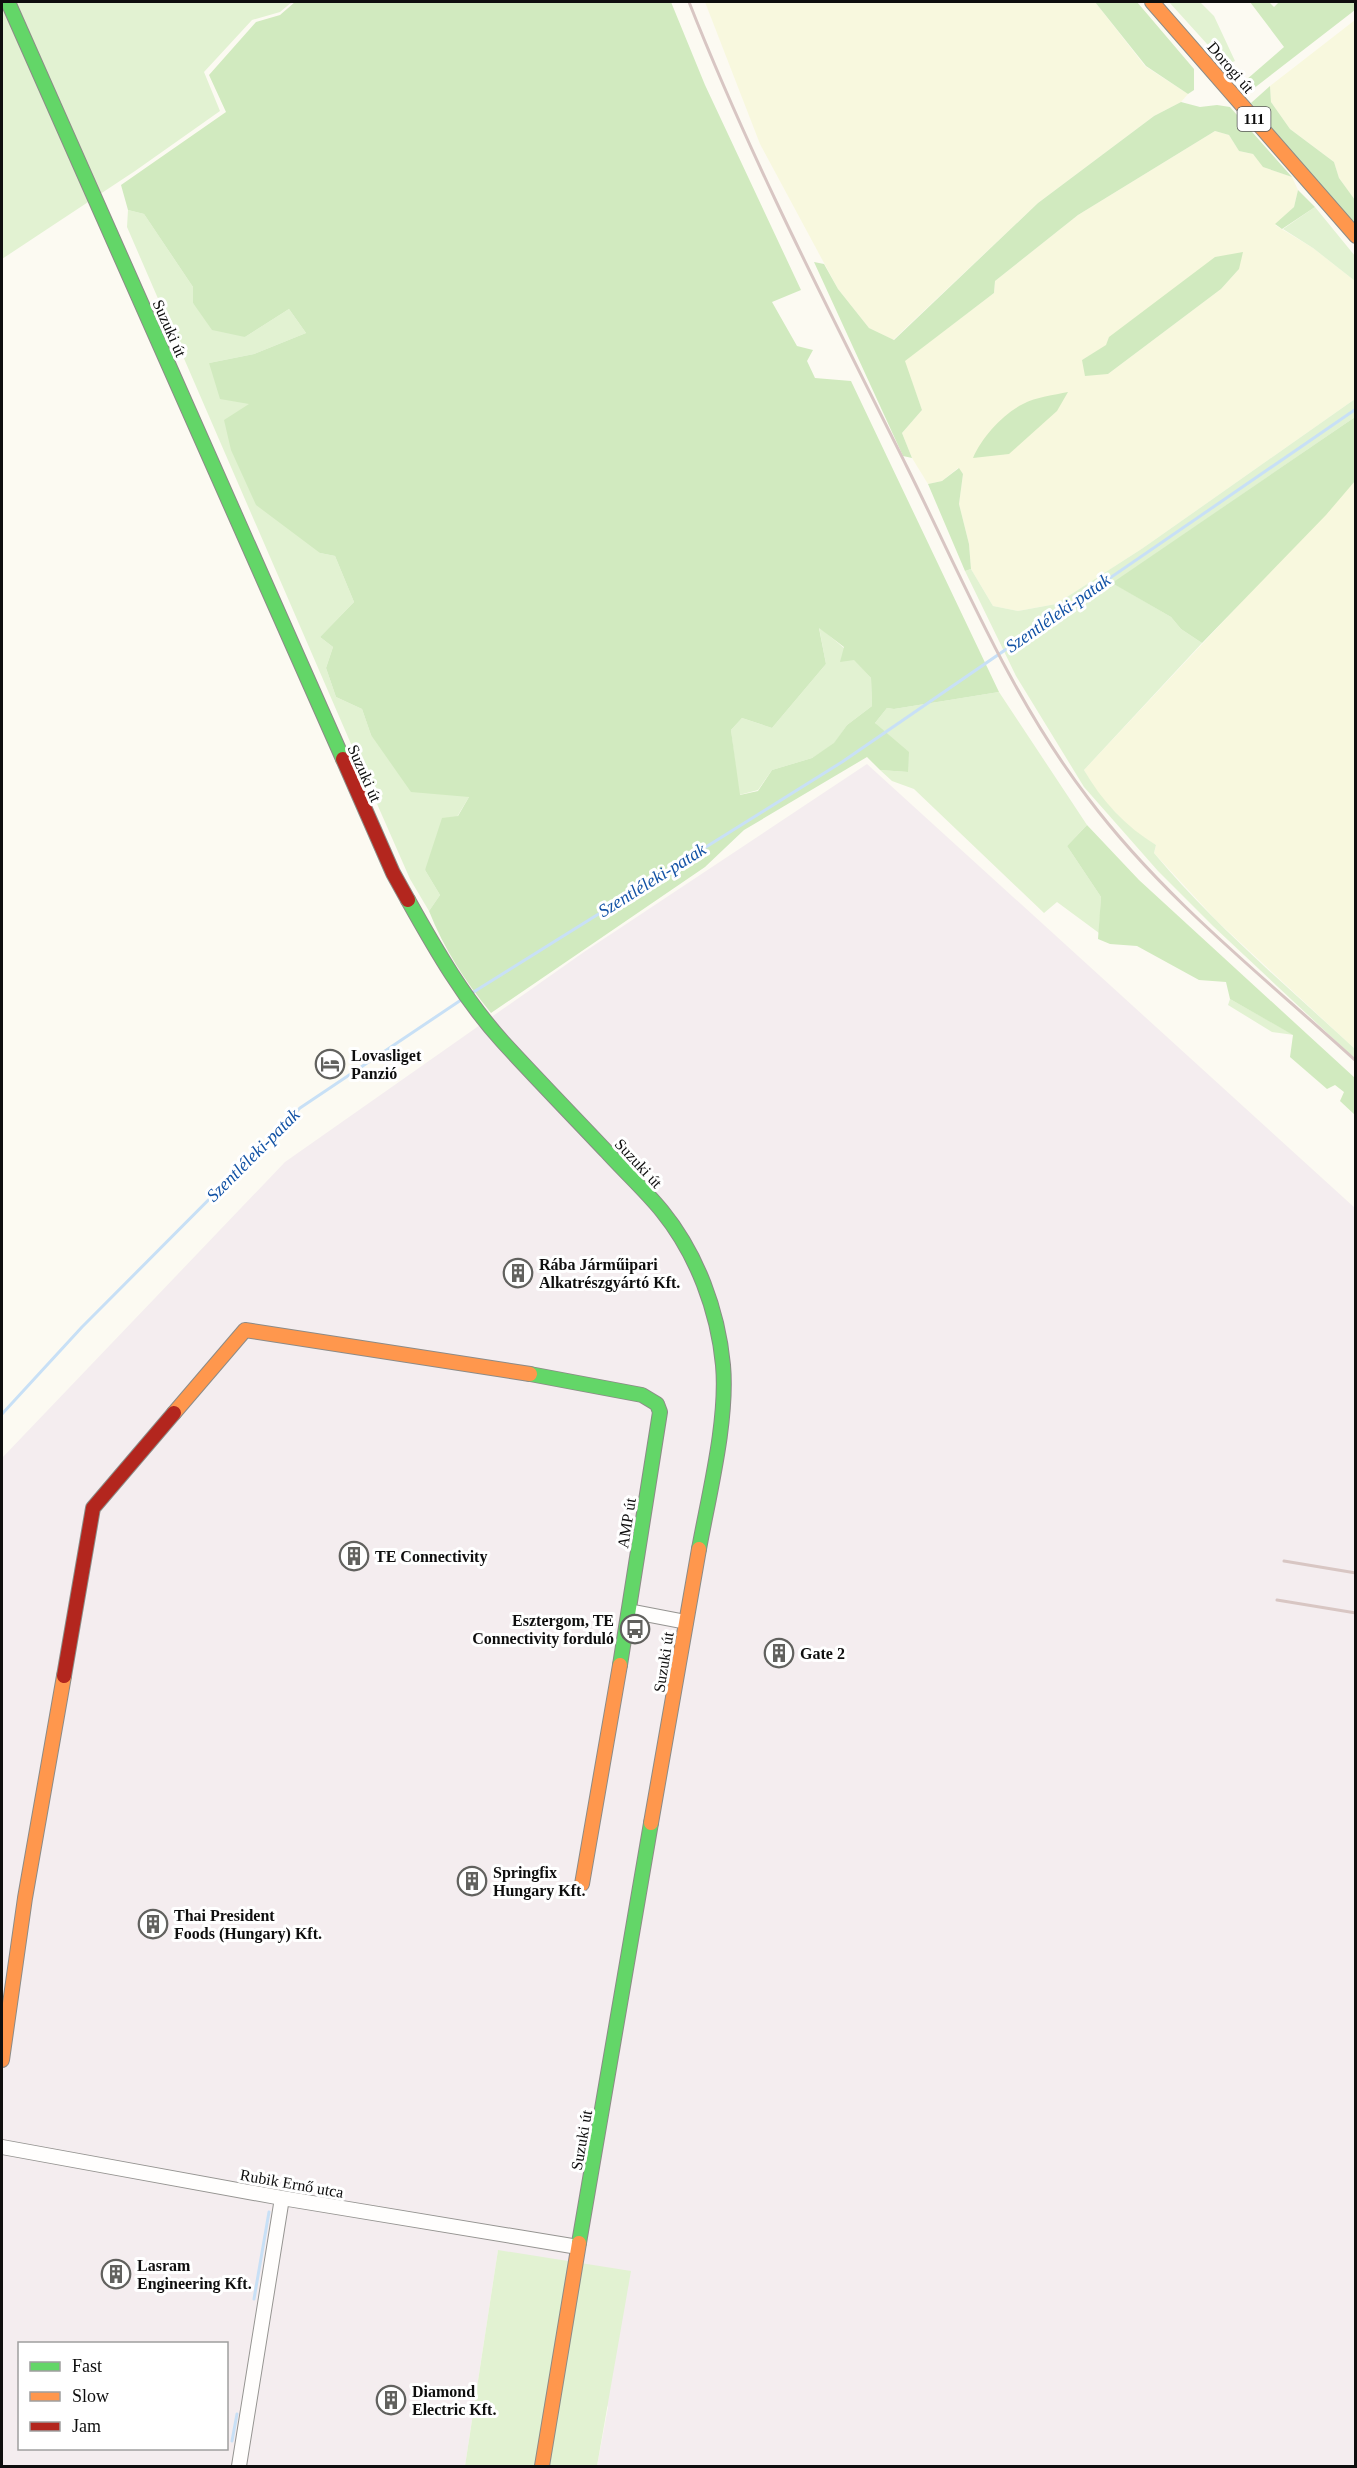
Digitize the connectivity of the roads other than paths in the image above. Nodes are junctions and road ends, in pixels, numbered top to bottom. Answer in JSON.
{"nodes":[{"id":1,"x":8,"y":2,"type":"edge"},
{"id":2,"x":1152,"y":2,"type":"edge"},
{"id":3,"x":1356,"y":236,"type":"edge"},
{"id":4,"x":629,"y":1611,"type":"junction"},
{"id":5,"x":686,"y":1622,"type":"junction"},
{"id":6,"x":582,"y":1884,"type":"dead end"},
{"id":7,"x":2,"y":2060,"type":"edge"},
{"id":8,"x":2,"y":2147,"type":"edge"},
{"id":9,"x":282,"y":2198,"type":"junction"},
{"id":10,"x":578,"y":2247,"type":"junction"},
{"id":11,"x":239,"y":2466,"type":"edge"},
{"id":12,"x":542,"y":2466,"type":"edge"}],
"edges":[{"from":1,"to":5,"type":"main road","name":"Suzuki út"},
{"from":2,"to":3,"type":"main road","name":"Dorogi út","number":"111"},
{"from":4,"to":5,"type":"street"},
{"from":4,"to":6,"type":"main road","name":"AMP út"},
{"from":4,"to":7,"type":"main road","name":"AMP út"},
{"from":5,"to":10,"type":"main road","name":"Suzuki út"},
{"from":8,"to":9,"type":"street","name":"Rubik Ernő utca"},
{"from":9,"to":10,"type":"street","name":"Rubik Ernő utca"},
{"from":9,"to":11,"type":"street"},
{"from":10,"to":12,"type":"main road","name":"Suzuki út"}]}
